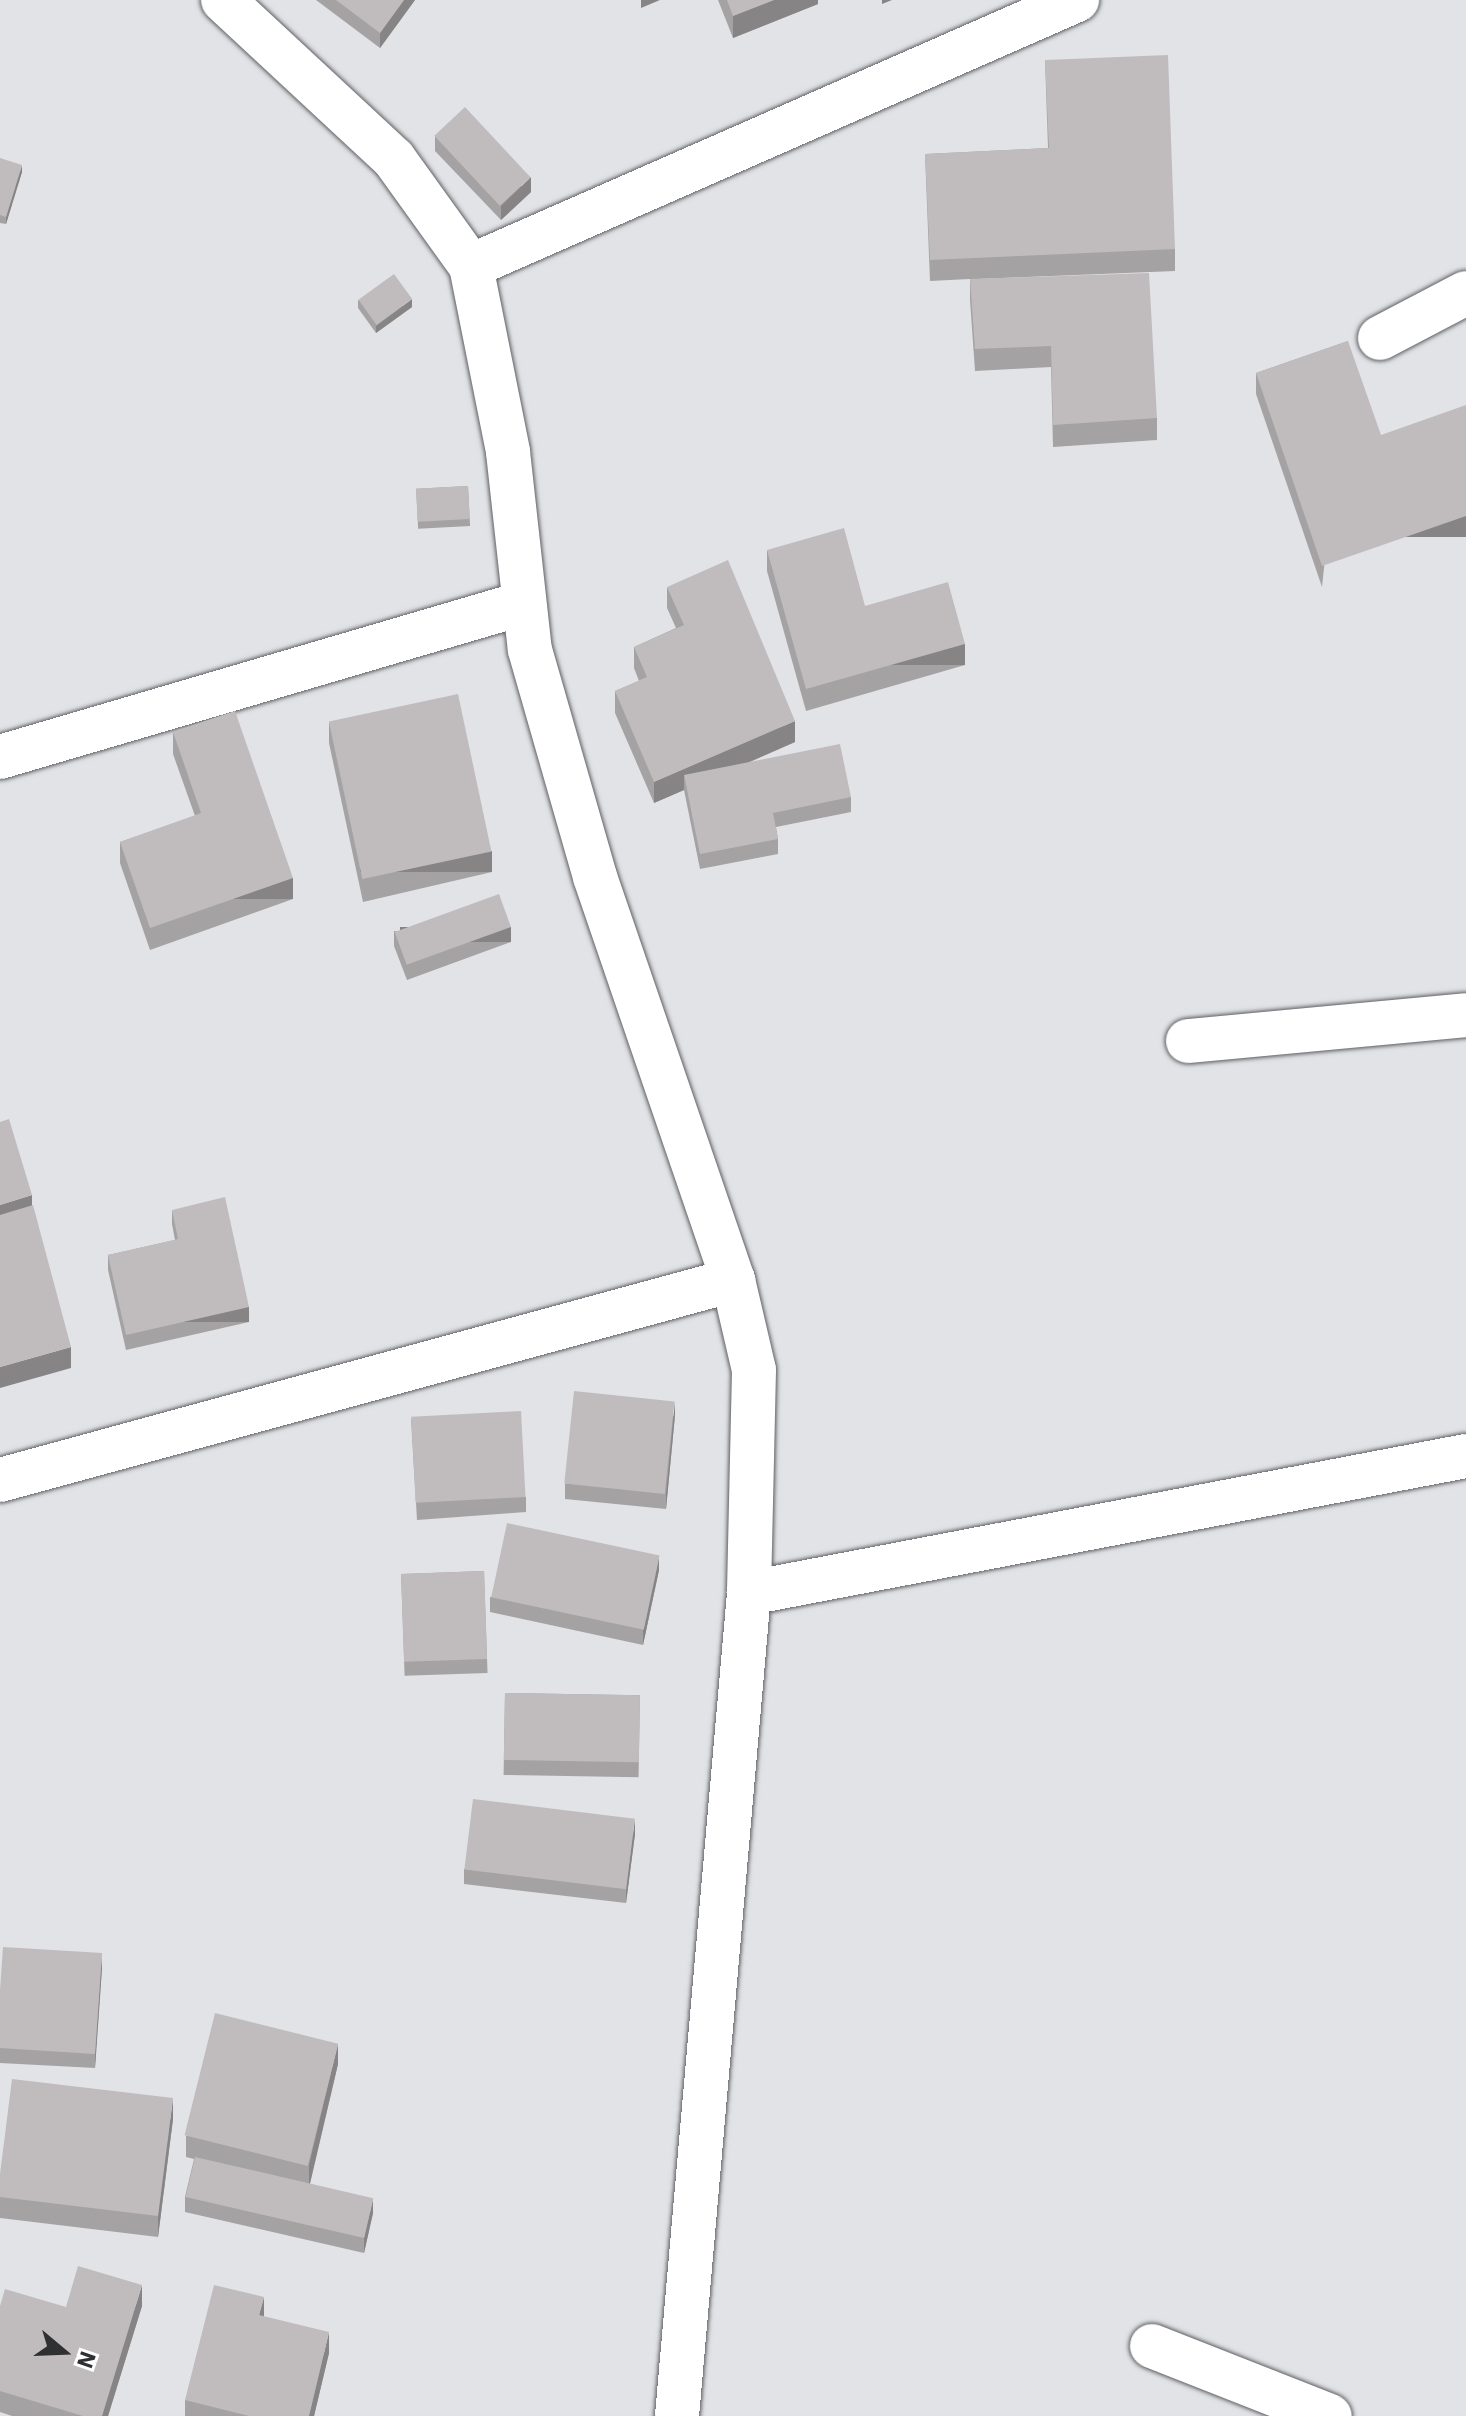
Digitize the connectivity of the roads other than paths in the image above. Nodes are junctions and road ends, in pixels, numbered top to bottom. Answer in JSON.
{"nodes":[{"id":1,"x":223,"y":0,"type":"edge"},
{"id":2,"x":1077,"y":0,"type":"edge"},
{"id":3,"x":471,"y":266,"type":"junction"},
{"id":4,"x":1466,"y":293,"type":"edge"},
{"id":5,"x":1380,"y":338,"type":"dead end"},
{"id":6,"x":524,"y":603,"type":"junction"},
{"id":7,"x":0,"y":757,"type":"edge"},
{"id":8,"x":1466,"y":1015,"type":"edge"},
{"id":9,"x":1188,"y":1041,"type":"dead end"},
{"id":10,"x":733,"y":1280,"type":"junction"},
{"id":11,"x":1466,"y":1456,"type":"edge"},
{"id":12,"x":0,"y":1480,"type":"edge"},
{"id":13,"x":749,"y":1593,"type":"junction"},
{"id":14,"x":1152,"y":2346,"type":"dead end"},
{"id":15,"x":677,"y":2416,"type":"edge"},
{"id":16,"x":1330,"y":2416,"type":"edge"}],
"edges":[{"from":1,"to":3,"type":"street"},
{"from":2,"to":3,"type":"street"},
{"from":3,"to":6,"type":"street"},
{"from":4,"to":5,"type":"street"},
{"from":6,"to":7,"type":"street"},
{"from":6,"to":10,"type":"street"},
{"from":8,"to":9,"type":"street"},
{"from":10,"to":12,"type":"street"},
{"from":10,"to":13,"type":"street"},
{"from":11,"to":13,"type":"street"},
{"from":13,"to":15,"type":"street"},
{"from":14,"to":16,"type":"street"}]}
